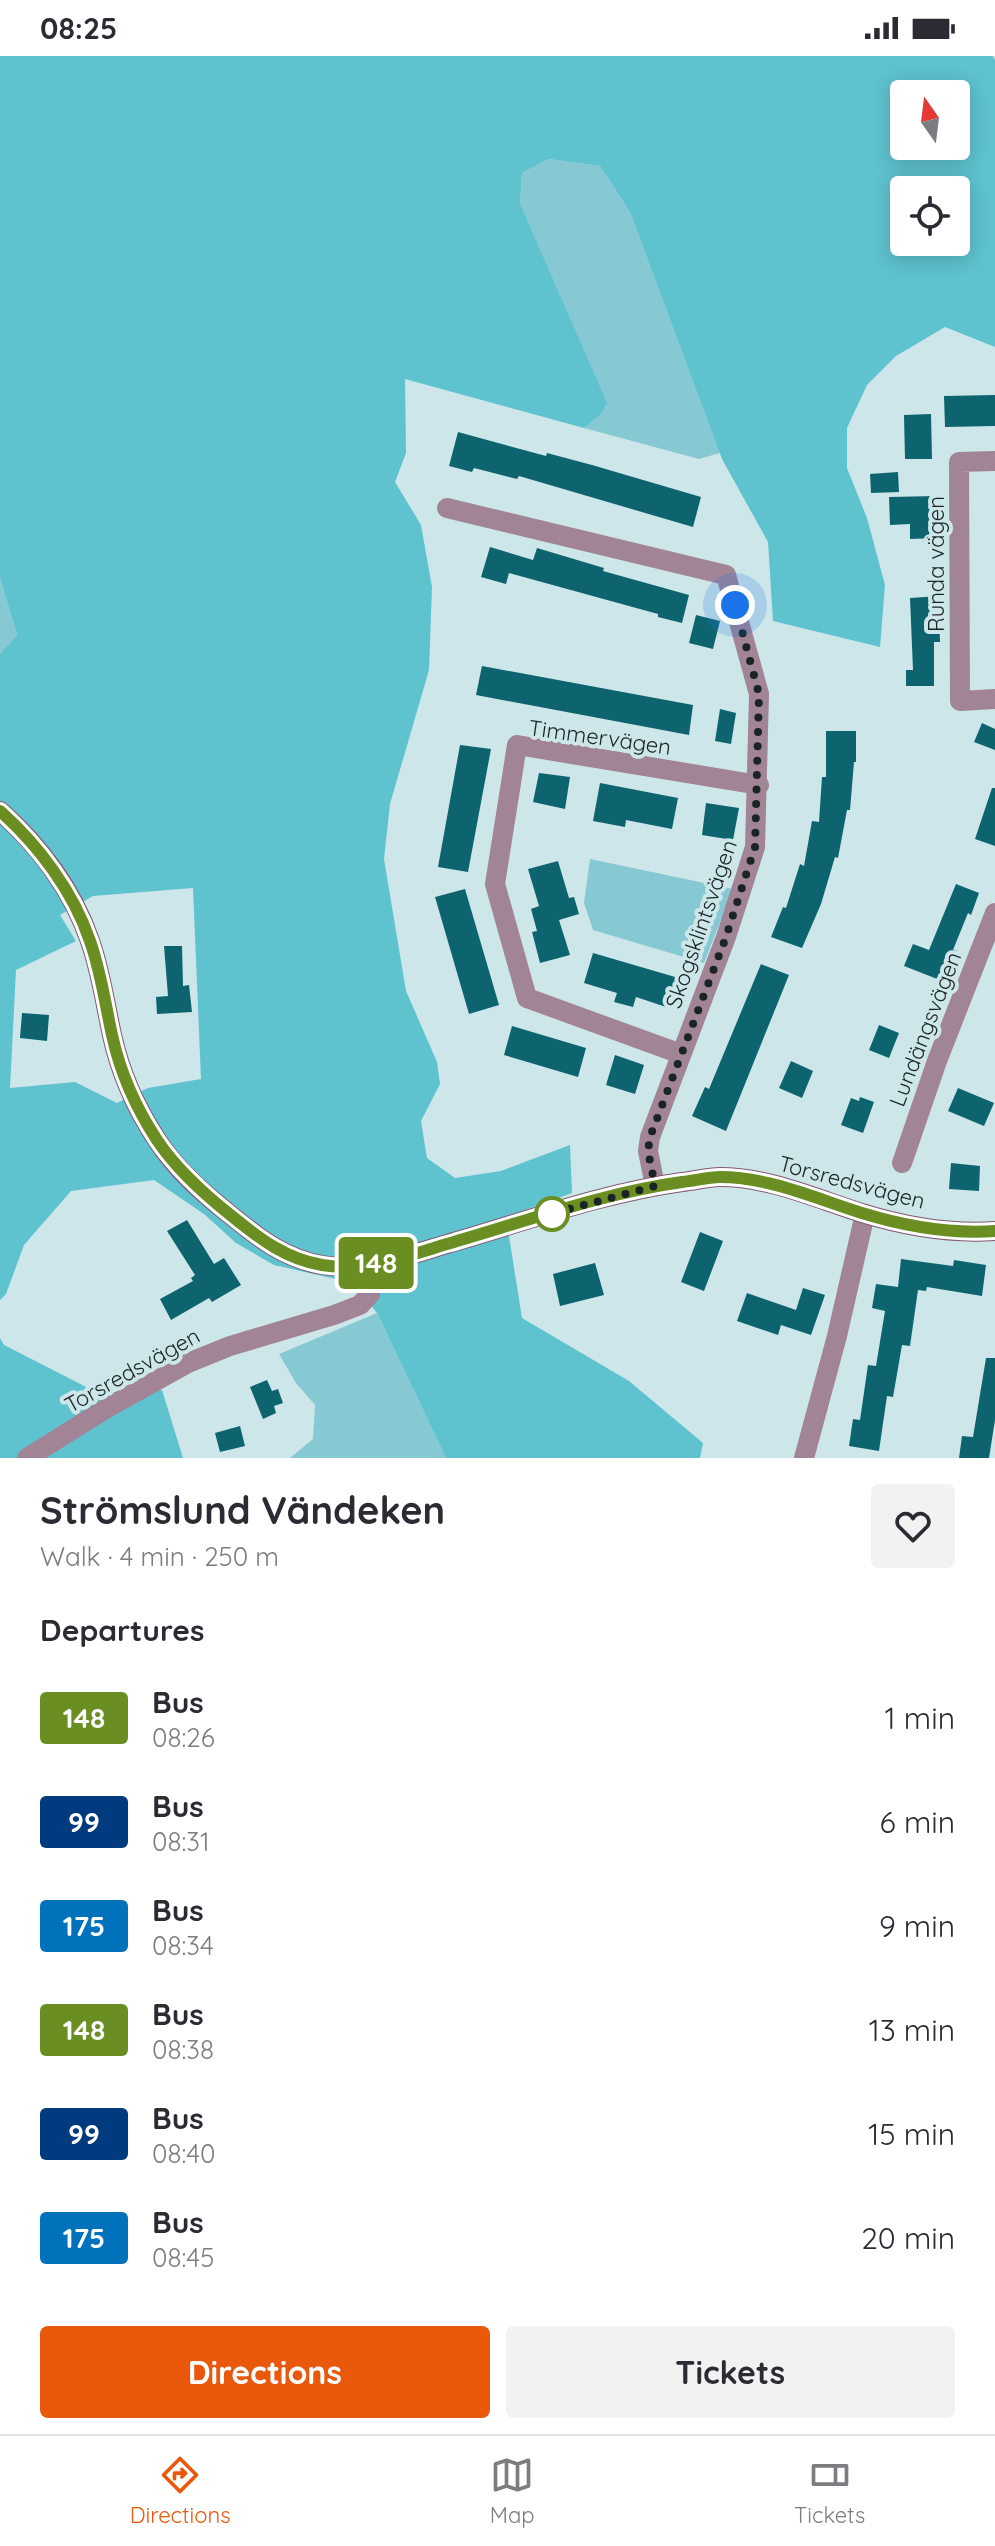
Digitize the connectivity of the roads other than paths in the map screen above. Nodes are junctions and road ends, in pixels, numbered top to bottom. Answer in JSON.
{"nodes":[{"id":1,"x":995,"y":461,"type":"edge"},
{"id":2,"x":447,"y":508,"type":"dead end"},
{"id":3,"x":995,"y":699,"type":"edge"},
{"id":4,"x":759,"y":785,"type":"junction"},
{"id":5,"x":0,"y":811,"type":"edge"},
{"id":6,"x":995,"y":913,"type":"edge"},
{"id":7,"x":681,"y":1054,"type":"junction"},
{"id":8,"x":902,"y":1163,"type":"dead end"},
{"id":9,"x":655,"y":1186,"type":"junction"},
{"id":10,"x":865,"y":1214,"type":"junction"},
{"id":11,"x":995,"y":1231,"type":"edge"},
{"id":12,"x":371,"y":1264,"type":"junction"},
{"id":13,"x":27,"y":1458,"type":"edge"},
{"id":14,"x":804,"y":1458,"type":"edge"}],
"edges":[{"from":1,"to":3,"type":"street","name":"Runda vägen"},
{"from":2,"to":4,"type":"street","name":"Skogsklintsvägen"},
{"from":4,"to":7,"type":"street","name":"Skogsklintsvägen"},
{"from":4,"to":7,"type":"street","name":"Timmervägen"},
{"from":5,"to":12,"type":"street","name":"Torsredsvägen"},
{"from":6,"to":8,"type":"street","name":"Lundängsvägen"},
{"from":7,"to":9,"type":"street","name":"Skogsklintsvägen"},
{"from":9,"to":10,"type":"street","name":"Torsredsvägen"},
{"from":9,"to":12,"type":"street","name":"Torsredsvägen"},
{"from":10,"to":11,"type":"street","name":"Torsredsvägen"},
{"from":10,"to":14,"type":"street"},
{"from":12,"to":13,"type":"street","name":"Torsredsvägen"}]}
